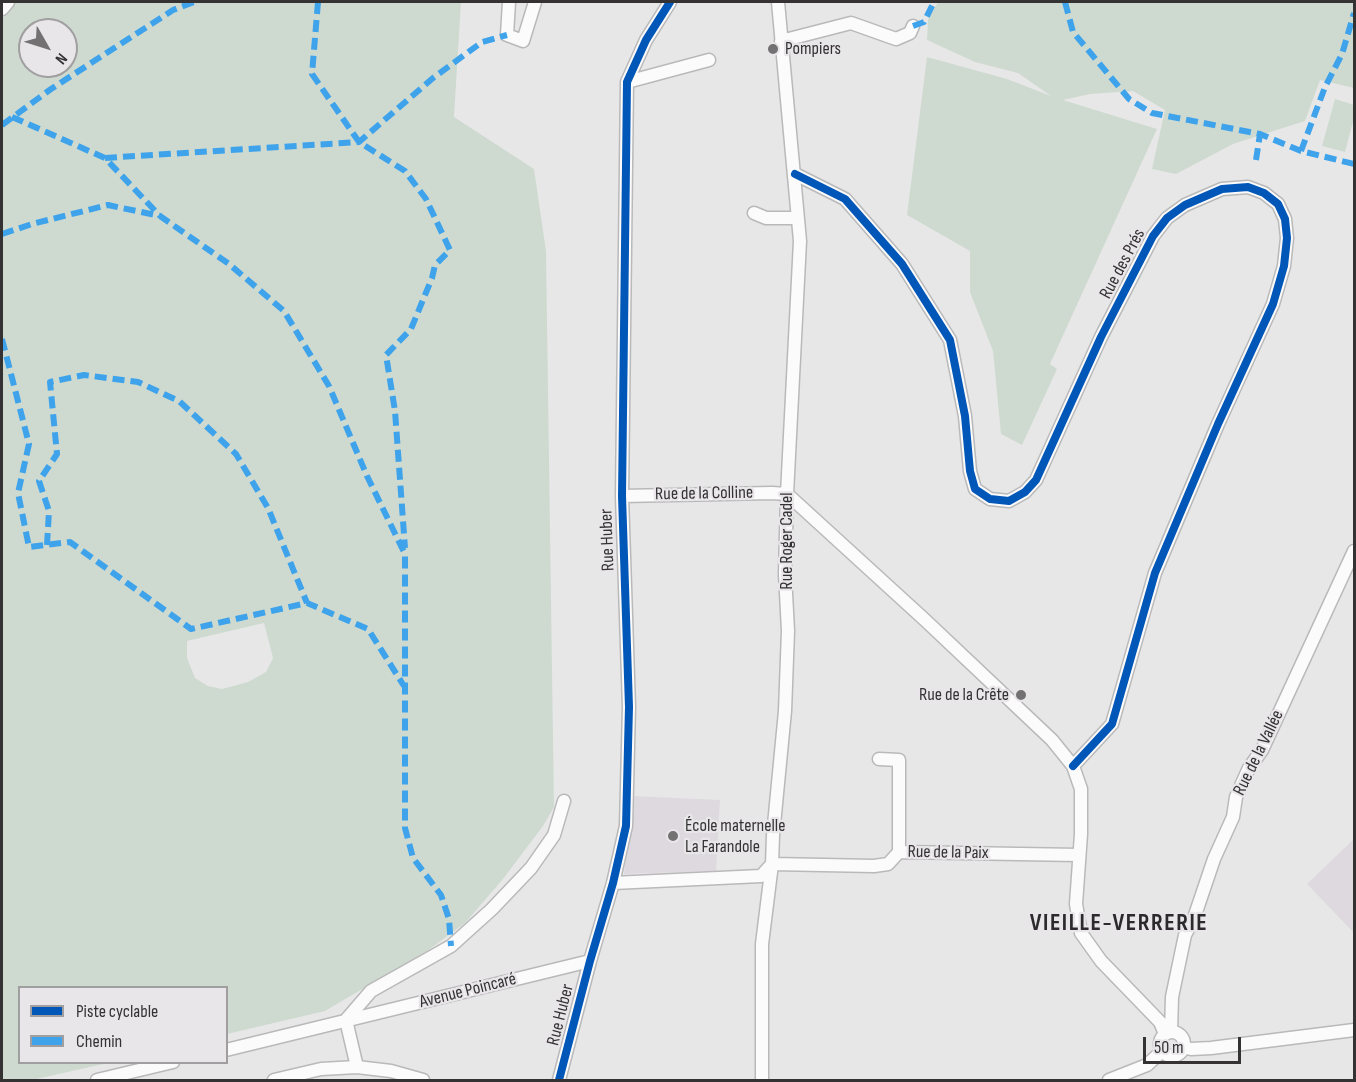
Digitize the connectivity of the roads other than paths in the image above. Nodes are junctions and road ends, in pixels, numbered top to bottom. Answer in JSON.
{"nodes":[{"id":1,"x":8,"y":2,"type":"edge"},
{"id":2,"x":509,"y":2,"type":"edge"},
{"id":3,"x":536,"y":2,"type":"edge"},
{"id":4,"x":670,"y":2,"type":"edge"},
{"id":5,"x":778,"y":2,"type":"edge"},
{"id":6,"x":2,"y":9,"type":"edge"},
{"id":7,"x":913,"y":26,"type":"dead end"},
{"id":8,"x":781,"y":41,"type":"junction"},
{"id":9,"x":709,"y":60,"type":"dead end"},
{"id":10,"x":627,"y":82,"type":"junction"},
{"id":11,"x":795,"y":174,"type":"junction"},
{"id":12,"x":754,"y":213,"type":"dead end"},
{"id":13,"x":798,"y":218,"type":"junction"},
{"id":14,"x":787,"y":494,"type":"junction"},
{"id":15,"x":622,"y":496,"type":"junction"},
{"id":16,"x":1354,"y":550,"type":"edge"},
{"id":17,"x":879,"y":759,"type":"dead end"},
{"id":18,"x":1073,"y":766,"type":"junction"},
{"id":19,"x":564,"y":801,"type":"dead end"},
{"id":20,"x":899,"y":852,"type":"junction"},
{"id":21,"x":1079,"y":855,"type":"junction"},
{"id":22,"x":772,"y":864,"type":"junction"},
{"id":23,"x":612,"y":883,"type":"junction"},
{"id":24,"x":590,"y":961,"type":"junction"},
{"id":25,"x":346,"y":1020,"type":"junction"},
{"id":26,"x":1354,"y":1030,"type":"edge"},
{"id":27,"x":1168,"y":1033,"type":"junction"},
{"id":28,"x":1183,"y":1047,"type":"junction"},
{"id":29,"x":228,"y":1050,"type":"edge"},
{"id":30,"x":1162,"y":1051,"type":"junction"},
{"id":31,"x":165,"y":1064,"type":"edge"},
{"id":32,"x":357,"y":1067,"type":"junction"},
{"id":33,"x":97,"y":1080,"type":"edge"},
{"id":34,"x":274,"y":1080,"type":"edge"},
{"id":35,"x":423,"y":1080,"type":"edge"},
{"id":36,"x":560,"y":1080,"type":"edge"},
{"id":37,"x":762,"y":1080,"type":"edge"},
{"id":38,"x":1109,"y":1080,"type":"edge"}],
"edges":[{"from":1,"to":6,"type":"street"},
{"from":2,"to":3,"type":"street"},
{"from":4,"to":10,"type":"street","name":"Rue Huber"},
{"from":5,"to":8,"type":"street","name":"Rue Roger Cadel"},
{"from":7,"to":8,"type":"street"},
{"from":8,"to":11,"type":"street","name":"Rue Roger Cadel"},
{"from":9,"to":10,"type":"street"},
{"from":10,"to":15,"type":"street","name":"Rue Huber"},
{"from":11,"to":13,"type":"street","name":"Rue Roger Cadel"},
{"from":11,"to":18,"type":"street","name":"Rue des Prés"},
{"from":12,"to":13,"type":"street"},
{"from":13,"to":14,"type":"street","name":"Rue Roger Cadel"},
{"from":14,"to":15,"type":"street","name":"Rue de la Colline"},
{"from":14,"to":18,"type":"street"},
{"from":14,"to":22,"type":"street","name":"Rue Roger Cadel"},
{"from":15,"to":23,"type":"street","name":"Rue Huber"},
{"from":16,"to":27,"type":"street","name":"Rue de la Vallée"},
{"from":17,"to":20,"type":"street"},
{"from":18,"to":21,"type":"street"},
{"from":19,"to":25,"type":"street"},
{"from":20,"to":21,"type":"street","name":"Rue de la Paix"},
{"from":20,"to":22,"type":"street","name":"Rue de la Paix"},
{"from":21,"to":27,"type":"street"},
{"from":22,"to":23,"type":"street","name":"Rue de la Paix"},
{"from":22,"to":37,"type":"street","name":"Rue Roger Cadel"},
{"from":23,"to":24,"type":"street","name":"Rue Huber"},
{"from":24,"to":25,"type":"street","name":"Avenue Poincaré"},
{"from":24,"to":36,"type":"street","name":"Rue Huber"},
{"from":25,"to":29,"type":"street","name":"Avenue Poincaré"},
{"from":25,"to":32,"type":"street"},
{"from":26,"to":28,"type":"street"},
{"from":27,"to":28,"type":"street"},
{"from":27,"to":30,"type":"street"},
{"from":28,"to":30,"type":"street"},
{"from":30,"to":38,"type":"street"},
{"from":31,"to":33,"type":"street"},
{"from":32,"to":34,"type":"street"},
{"from":32,"to":35,"type":"street"}]}
